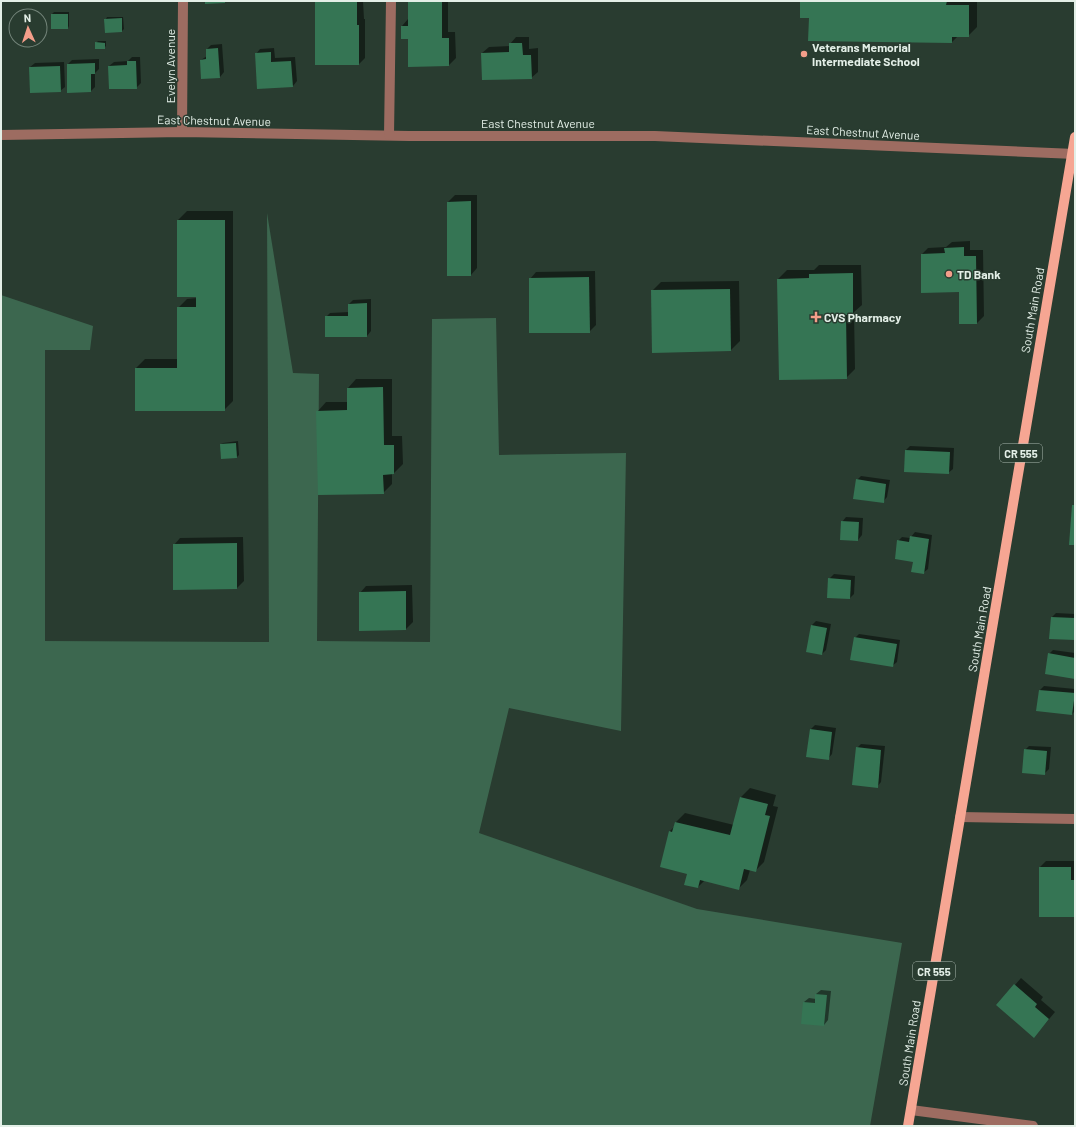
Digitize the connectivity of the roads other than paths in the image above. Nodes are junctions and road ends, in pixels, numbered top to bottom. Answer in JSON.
{"nodes":[{"id":1,"x":183,"y":1,"type":"edge"},
{"id":2,"x":391,"y":1,"type":"edge"},
{"id":3,"x":182,"y":132,"type":"junction"},
{"id":4,"x":1,"y":135,"type":"edge"},
{"id":5,"x":389,"y":135,"type":"junction"},
{"id":6,"x":1075,"y":137,"type":"edge"},
{"id":7,"x":1074,"y":154,"type":"edge"},
{"id":8,"x":960,"y":817,"type":"junction"},
{"id":9,"x":1075,"y":819,"type":"edge"},
{"id":10,"x":911,"y":1110,"type":"junction"},
{"id":11,"x":908,"y":1126,"type":"edge"},
{"id":12,"x":1033,"y":1126,"type":"edge"}],
"edges":[{"from":1,"to":3,"type":"street","name":"Evelyn Avenue"},
{"from":2,"to":5,"type":"street"},
{"from":3,"to":4,"type":"street","name":"East Chestnut Avenue"},
{"from":3,"to":5,"type":"street","name":"East Chestnut Avenue"},
{"from":5,"to":7,"type":"street","name":"East Chestnut Avenue"},
{"from":6,"to":7,"type":"main road","name":"South Main Road","number":"CR 555"},
{"from":7,"to":8,"type":"main road","name":"South Main Road","number":"CR 555"},
{"from":8,"to":9,"type":"street"},
{"from":8,"to":10,"type":"main road","name":"South Main Road","number":"CR 555"},
{"from":10,"to":11,"type":"main road","name":"South Main Road","number":"CR 555"},
{"from":10,"to":12,"type":"street"}]}
